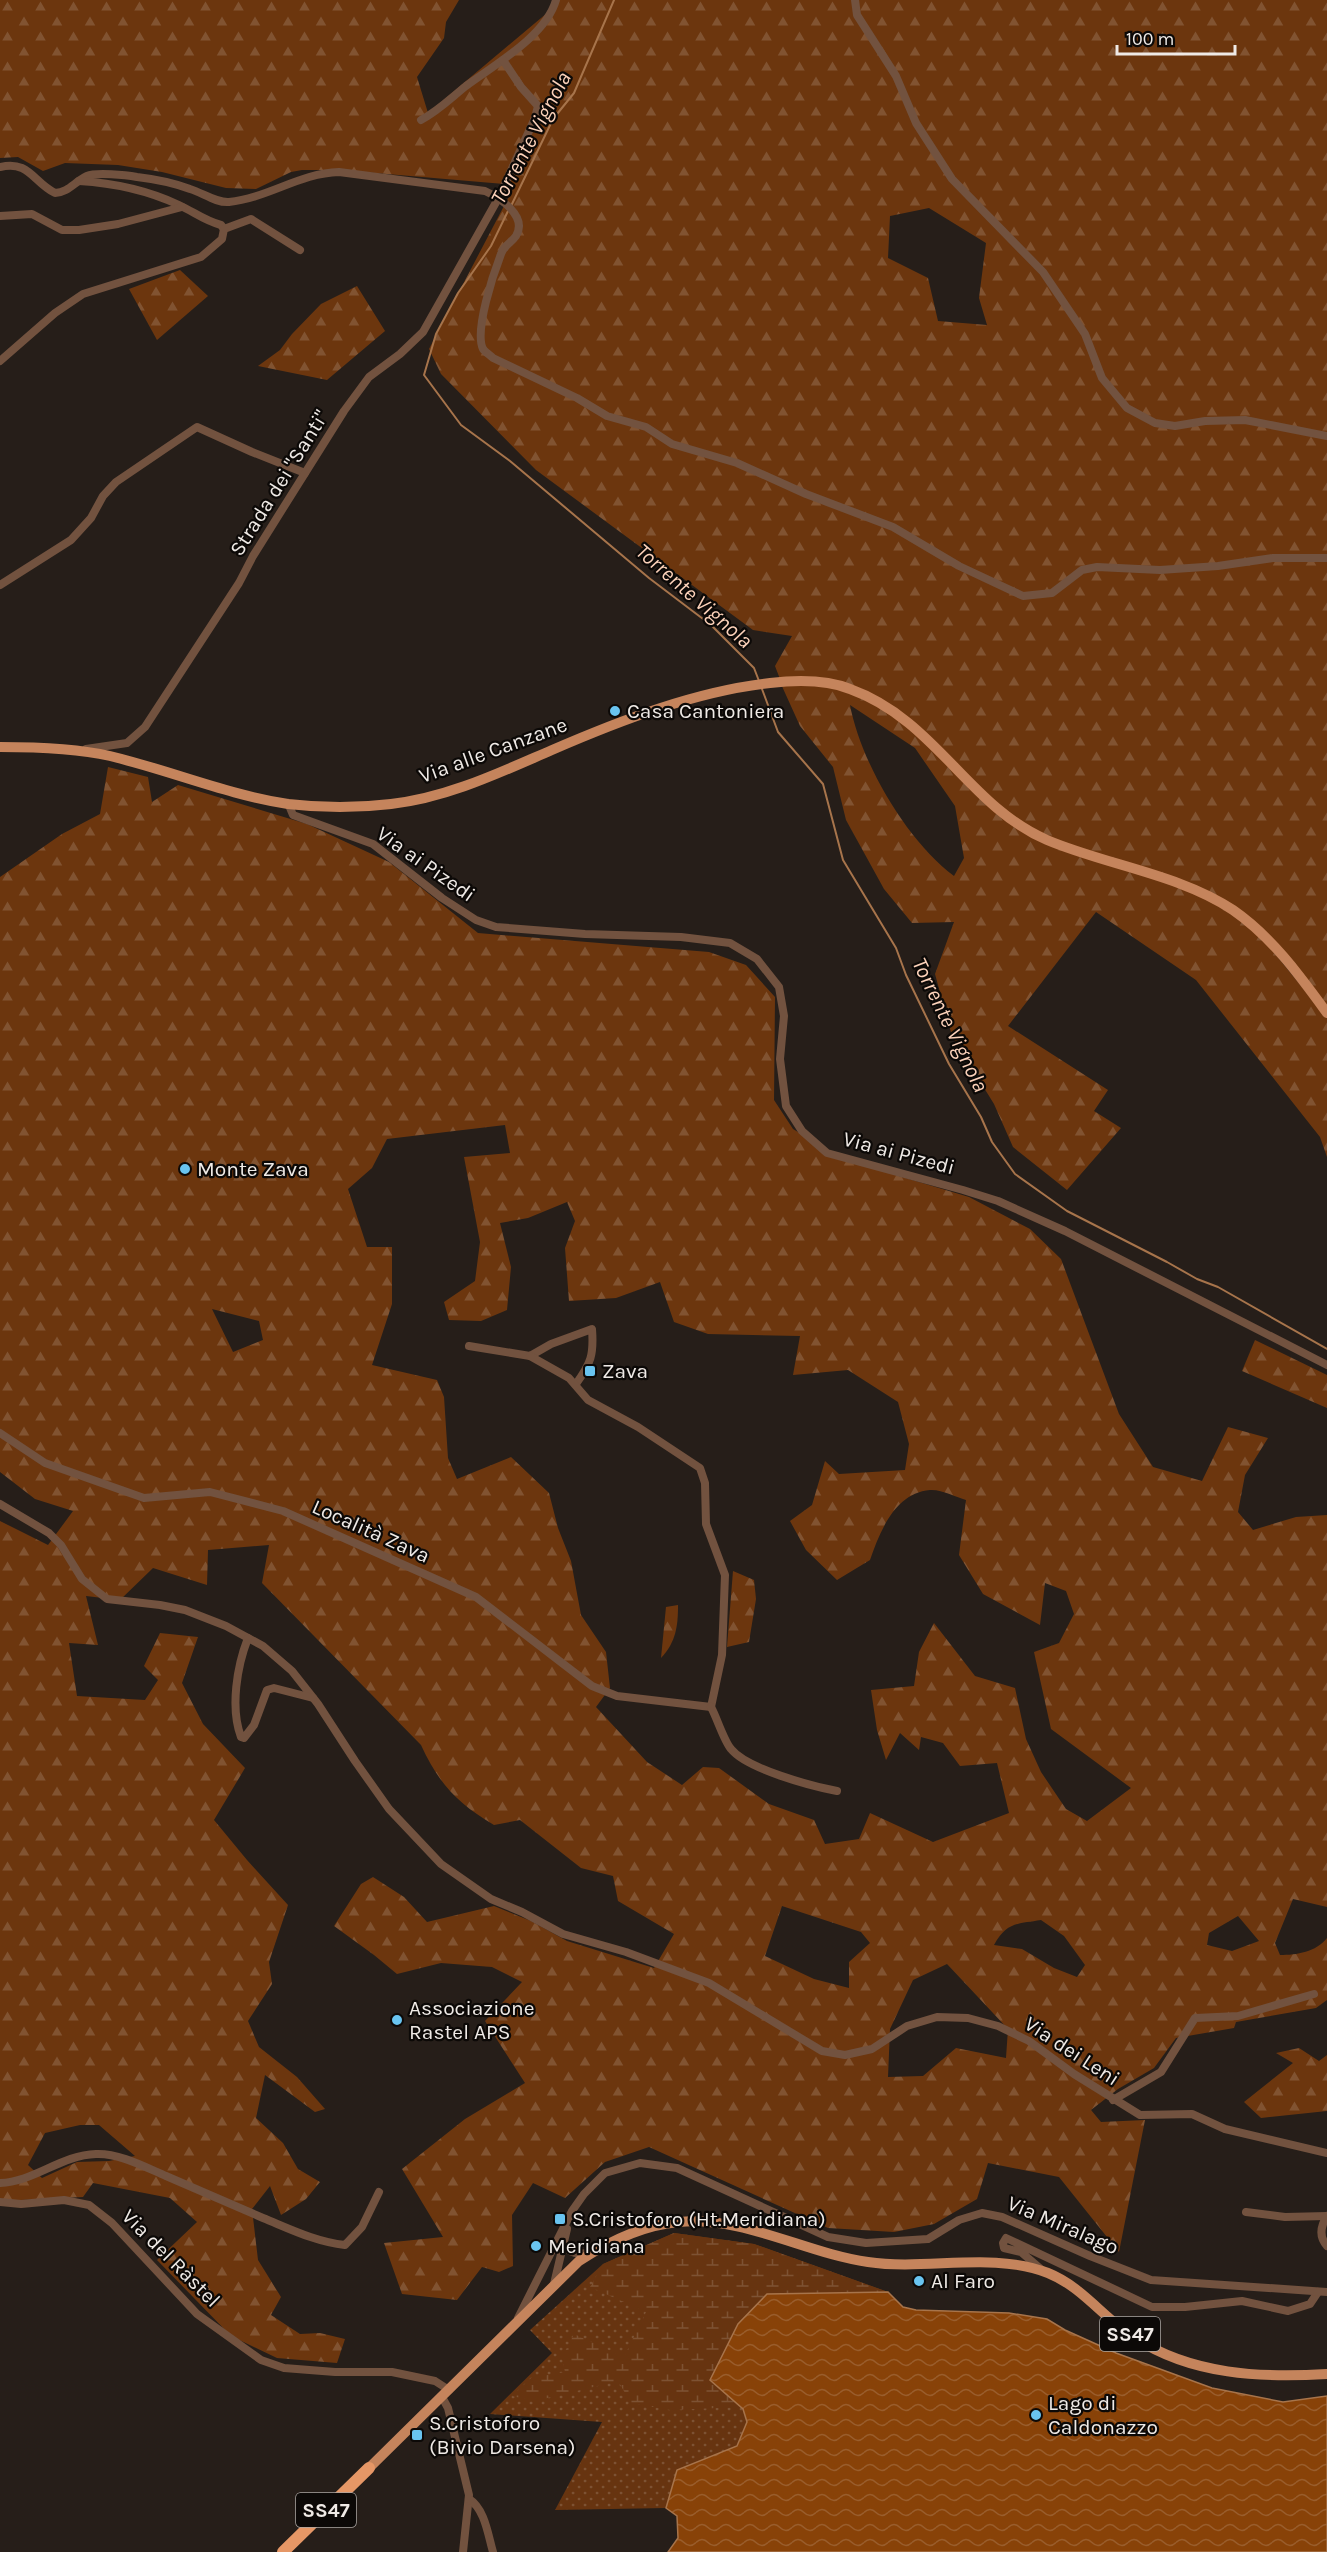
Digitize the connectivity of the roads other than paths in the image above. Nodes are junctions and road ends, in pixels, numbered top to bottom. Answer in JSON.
{"nodes":[{"id":1,"x":556,"y":0,"type":"edge"},
{"id":2,"x":855,"y":0,"type":"edge"},
{"id":3,"x":503,"y":60,"type":"junction"},
{"id":4,"x":421,"y":120,"type":"dead end"},
{"id":5,"x":0,"y":167,"type":"edge"},
{"id":6,"x":79,"y":181,"type":"junction"},
{"id":7,"x":502,"y":199,"type":"junction"},
{"id":8,"x":182,"y":207,"type":"junction"},
{"id":9,"x":0,"y":216,"type":"edge"},
{"id":10,"x":224,"y":229,"type":"junction"},
{"id":11,"x":300,"y":250,"type":"dead end"},
{"id":12,"x":0,"y":361,"type":"edge"},
{"id":13,"x":1327,"y":436,"type":"edge"},
{"id":14,"x":305,"y":473,"type":"junction"},
{"id":15,"x":1327,"y":558,"type":"edge"},
{"id":16,"x":0,"y":585,"type":"edge"},
{"id":17,"x":0,"y":747,"type":"edge"},
{"id":18,"x":67,"y":750,"type":"junction"},
{"id":19,"x":288,"y":804,"type":"junction"},
{"id":20,"x":1327,"y":1014,"type":"edge"},
{"id":21,"x":469,"y":1346,"type":"dead end"},
{"id":22,"x":530,"y":1356,"type":"junction"},
{"id":23,"x":1327,"y":1365,"type":"edge"},
{"id":24,"x":576,"y":1384,"type":"junction"},
{"id":25,"x":0,"y":1433,"type":"edge"},
{"id":26,"x":0,"y":1504,"type":"edge"},
{"id":27,"x":248,"y":1638,"type":"junction"},
{"id":28,"x":313,"y":1698,"type":"junction"},
{"id":29,"x":711,"y":1707,"type":"junction"},
{"id":30,"x":837,"y":1791,"type":"dead end"},
{"id":31,"x":1314,"y":1994,"type":"dead end"},
{"id":32,"x":1113,"y":2100,"type":"junction"},
{"id":33,"x":1327,"y":2153,"type":"edge"},
{"id":34,"x":0,"y":2183,"type":"edge"},
{"id":35,"x":379,"y":2192,"type":"dead end"},
{"id":36,"x":0,"y":2202,"type":"edge"},
{"id":37,"x":572,"y":2211,"type":"junction"},
{"id":38,"x":1246,"y":2212,"type":"dead end"},
{"id":39,"x":1327,"y":2216,"type":"edge"},
{"id":40,"x":563,"y":2243,"type":"junction"},
{"id":41,"x":1327,"y":2246,"type":"edge"},
{"id":42,"x":592,"y":2253,"type":"junction"},
{"id":43,"x":542,"y":2270,"type":"junction"},
{"id":44,"x":1045,"y":2272,"type":"junction"},
{"id":45,"x":553,"y":2285,"type":"junction"},
{"id":46,"x":1323,"y":2292,"type":"edge"},
{"id":47,"x":515,"y":2324,"type":"junction"},
{"id":48,"x":1327,"y":2374,"type":"edge"},
{"id":49,"x":445,"y":2393,"type":"junction"},
{"id":50,"x":369,"y":2468,"type":"joint"},
{"id":51,"x":469,"y":2499,"type":"junction"},
{"id":52,"x":283,"y":2552,"type":"edge"},
{"id":53,"x":463,"y":2552,"type":"edge"},
{"id":54,"x":494,"y":2552,"type":"edge"}],
"edges":[{"from":1,"to":3,"type":"street"},
{"from":2,"to":13,"type":"street"},
{"from":3,"to":4,"type":"street"},
{"from":3,"to":7,"type":"street","name":"Strada dei \"Santi\""},
{"from":5,"to":6,"type":"street"},
{"from":6,"to":7,"type":"street"},
{"from":6,"to":8,"type":"street"},
{"from":7,"to":14,"type":"street","name":"Strada dei \"Santi\""},
{"from":7,"to":15,"type":"street"},
{"from":8,"to":9,"type":"street"},
{"from":8,"to":10,"type":"street"},
{"from":10,"to":11,"type":"street"},
{"from":10,"to":12,"type":"street"},
{"from":14,"to":16,"type":"street"},
{"from":14,"to":18,"type":"street","name":"Strada dei \"Santi\""},
{"from":17,"to":18,"type":"main road","name":"Via alle Canzane"},
{"from":18,"to":19,"type":"main road","name":"Via alle Canzane"},
{"from":19,"to":20,"type":"main road","name":"Via alle Canzane"},
{"from":19,"to":23,"type":"street","name":"Via ai Pizedi"},
{"from":21,"to":22,"type":"street"},
{"from":22,"to":24,"type":"street"},
{"from":22,"to":24,"type":"street"},
{"from":24,"to":29,"type":"street"},
{"from":25,"to":29,"type":"street","name":"Località Zava"},
{"from":26,"to":27,"type":"street","name":"Via dei Leni"},
{"from":27,"to":28,"type":"street","name":"Via dei Leni"},
{"from":27,"to":28,"type":"street"},
{"from":28,"to":32,"type":"street","name":"Via dei Leni"},
{"from":29,"to":30,"type":"street"},
{"from":31,"to":32,"type":"street"},
{"from":32,"to":33,"type":"street","name":"Via dei Leni"},
{"from":34,"to":35,"type":"street"},
{"from":36,"to":49,"type":"street","name":"Via del Ràstel"},
{"from":37,"to":40,"type":"street"},
{"from":37,"to":43,"type":"street"},
{"from":37,"to":46,"type":"street","name":"Via Miralago"},
{"from":38,"to":39,"type":"street"},
{"from":39,"to":41,"type":"street"},
{"from":40,"to":42,"type":"street"},
{"from":40,"to":45,"type":"street"},
{"from":42,"to":44,"type":"main road","number":"SS47"},
{"from":42,"to":45,"type":"main road","number":"SS47"},
{"from":43,"to":45,"type":"street"},
{"from":43,"to":47,"type":"street"},
{"from":44,"to":46,"type":"street"},
{"from":44,"to":48,"type":"main road","number":"SS47"},
{"from":45,"to":47,"type":"main road","number":"SS47"},
{"from":47,"to":49,"type":"main road","number":"SS47"},
{"from":49,"to":50,"type":"main road","number":"SS47"},
{"from":49,"to":51,"type":"street"},
{"from":50,"to":52,"type":"highway","number":"SS47"},
{"from":51,"to":53,"type":"street"},
{"from":51,"to":54,"type":"street"}]}
